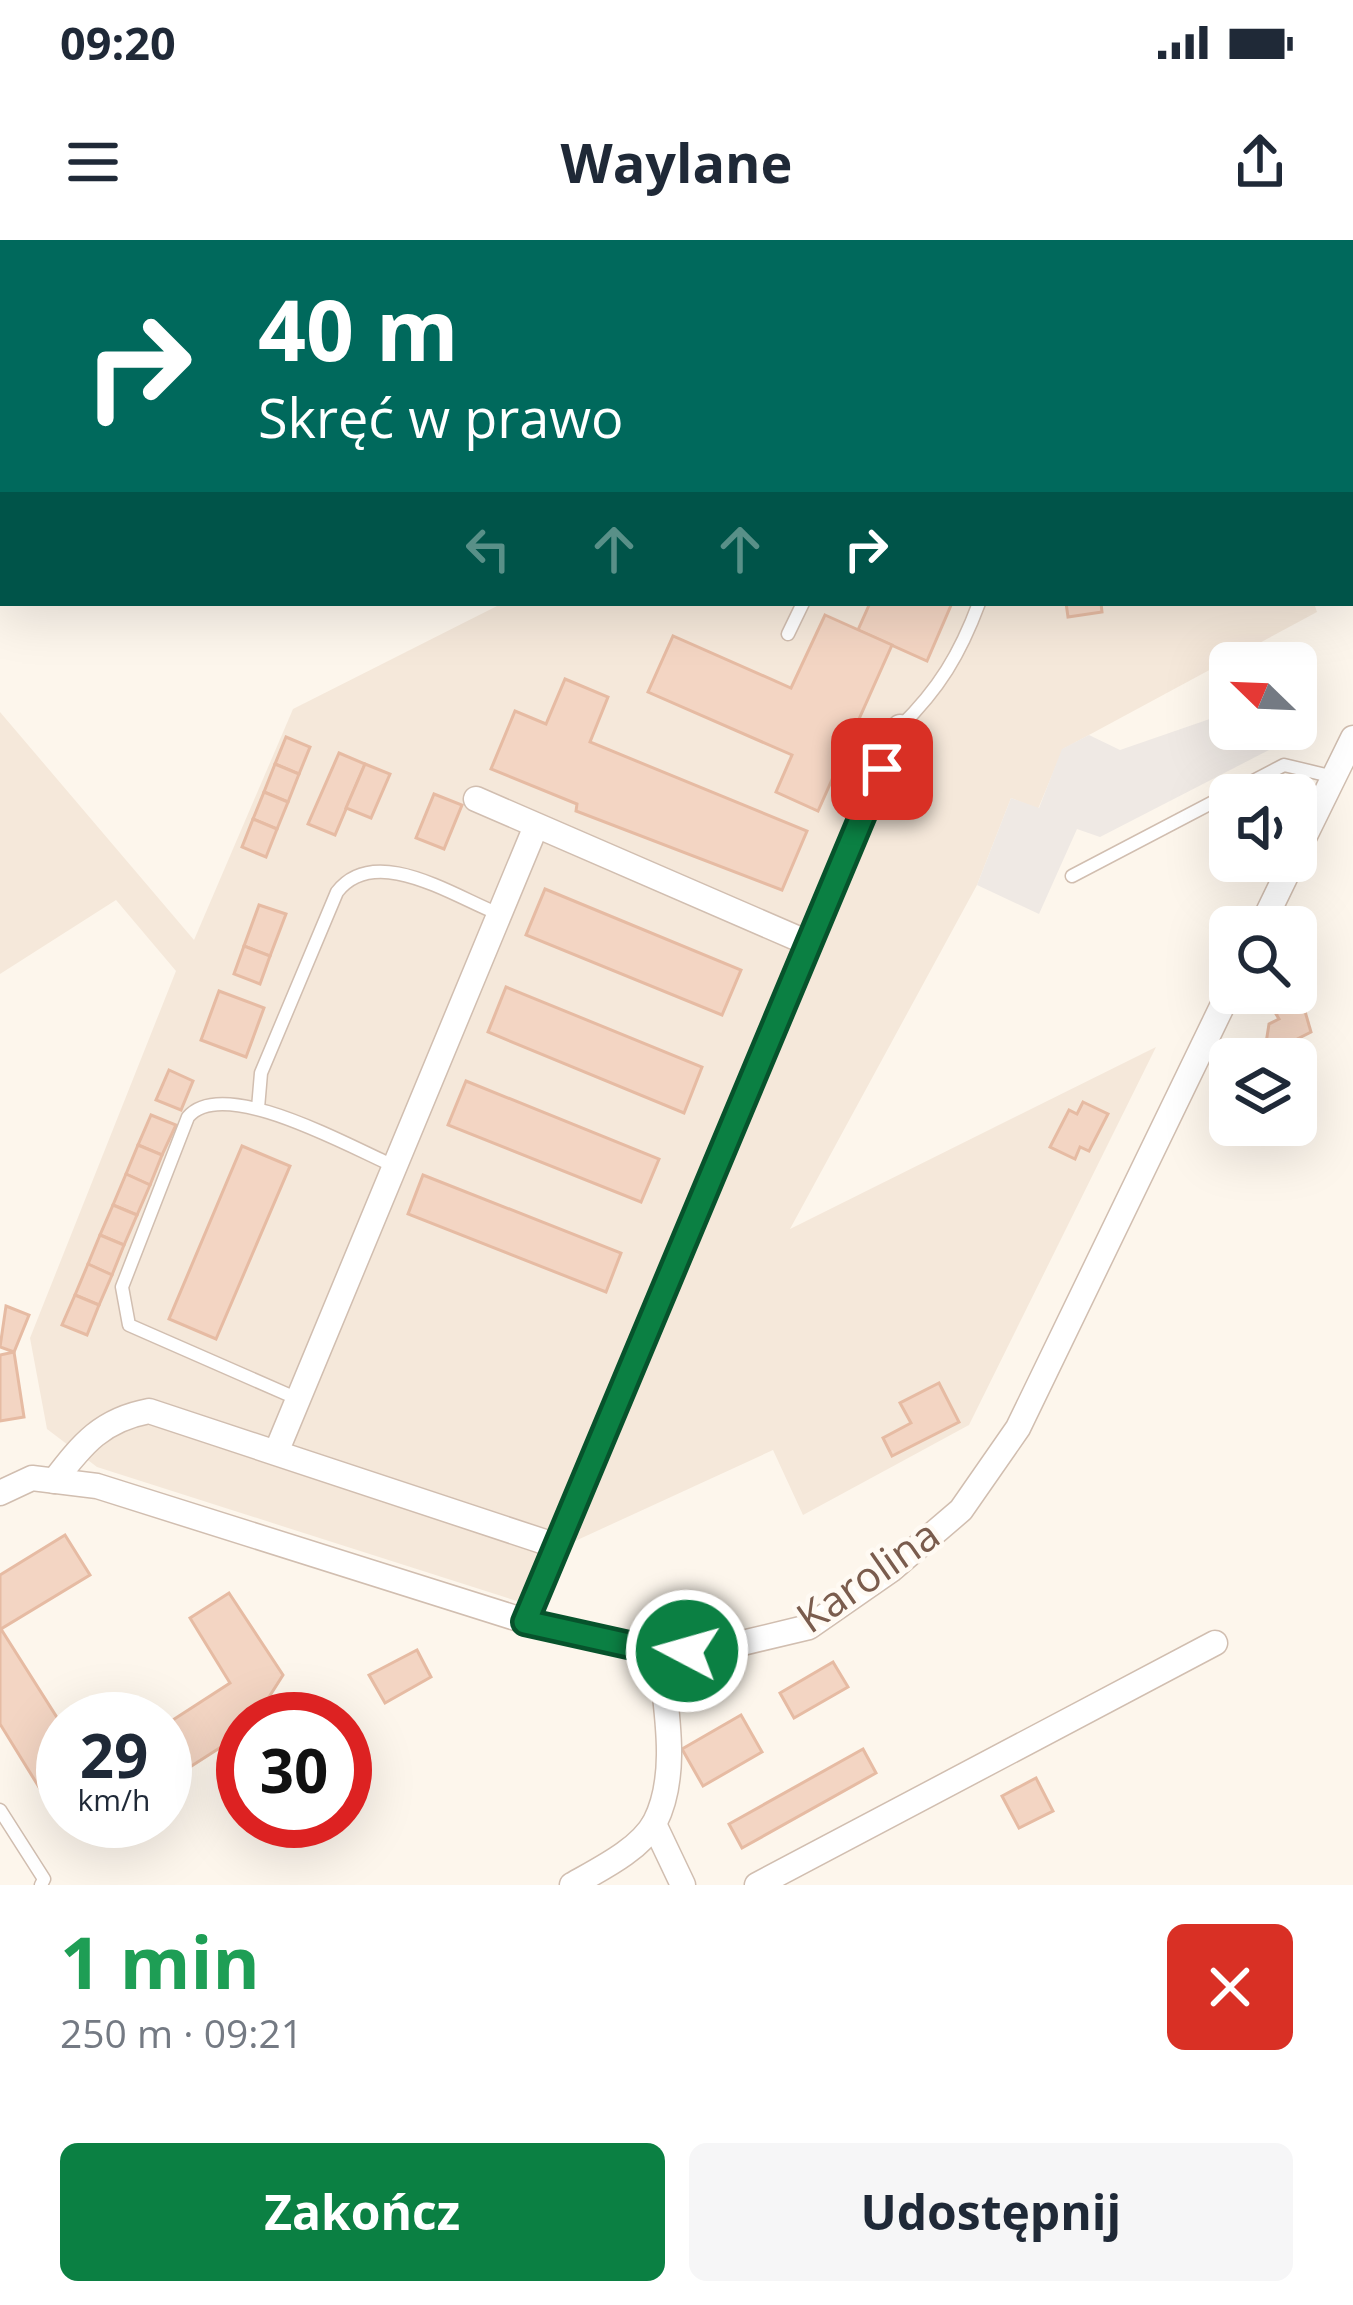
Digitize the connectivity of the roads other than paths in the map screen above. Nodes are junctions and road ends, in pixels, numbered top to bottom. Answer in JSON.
{"nodes":[{"id":1,"x":801,"y":606,"type":"edge"},
{"id":2,"x":978,"y":606,"type":"edge"},
{"id":3,"x":788,"y":634,"type":"dead end"},
{"id":4,"x":900,"y":727,"type":"joint"},
{"id":5,"x":1353,"y":737,"type":"edge"},
{"id":6,"x":1334,"y":777,"type":"junction"},
{"id":7,"x":476,"y":800,"type":"dead end"},
{"id":8,"x":1317,"y":811,"type":"edge"},
{"id":9,"x":536,"y":826,"type":"junction"},
{"id":10,"x":1072,"y":876,"type":"dead end"},
{"id":11,"x":500,"y":914,"type":"junction"},
{"id":12,"x":808,"y":943,"type":"junction"},
{"id":13,"x":1219,"y":1014,"type":"edge"},
{"id":14,"x":258,"y":1108,"type":"junction"},
{"id":15,"x":395,"y":1166,"type":"junction"},
{"id":16,"x":298,"y":1399,"type":"junction"},
{"id":17,"x":277,"y":1450,"type":"junction"},
{"id":18,"x":54,"y":1480,"type":"junction"},
{"id":19,"x":0,"y":1493,"type":"edge"},
{"id":20,"x":557,"y":1546,"type":"junction"},
{"id":21,"x":525,"y":1622,"type":"junction"},
{"id":22,"x":1215,"y":1643,"type":"dead end"},
{"id":23,"x":660,"y":1652,"type":"junction"},
{"id":24,"x":0,"y":1810,"type":"edge"},
{"id":25,"x":654,"y":1824,"type":"junction"},
{"id":26,"x":41,"y":1885,"type":"edge"},
{"id":27,"x":572,"y":1885,"type":"edge"},
{"id":28,"x":683,"y":1885,"type":"edge"},
{"id":29,"x":757,"y":1885,"type":"edge"}],
"edges":[{"from":1,"to":3,"type":"lane"},
{"from":2,"to":4,"type":"lane"},
{"from":4,"to":12,"type":"street"},
{"from":5,"to":6,"type":"street"},
{"from":6,"to":8,"type":"street"},
{"from":6,"to":10,"type":"lane"},
{"from":7,"to":9,"type":"street"},
{"from":9,"to":11,"type":"street"},
{"from":9,"to":12,"type":"street"},
{"from":11,"to":14,"type":"lane"},
{"from":11,"to":15,"type":"street"},
{"from":12,"to":20,"type":"street"},
{"from":13,"to":23,"type":"street","name":"Karolina"},
{"from":14,"to":15,"type":"lane"},
{"from":14,"to":16,"type":"lane"},
{"from":15,"to":16,"type":"street"},
{"from":16,"to":17,"type":"street"},
{"from":17,"to":18,"type":"street"},
{"from":17,"to":20,"type":"street"},
{"from":18,"to":19,"type":"street","name":"Karolina"},
{"from":18,"to":21,"type":"street","name":"Karolina"},
{"from":20,"to":21,"type":"street"},
{"from":21,"to":23,"type":"street","name":"Karolina"},
{"from":22,"to":29,"type":"street"},
{"from":23,"to":25,"type":"street"},
{"from":24,"to":26,"type":"lane"},
{"from":25,"to":27,"type":"street"},
{"from":25,"to":28,"type":"street"}]}
